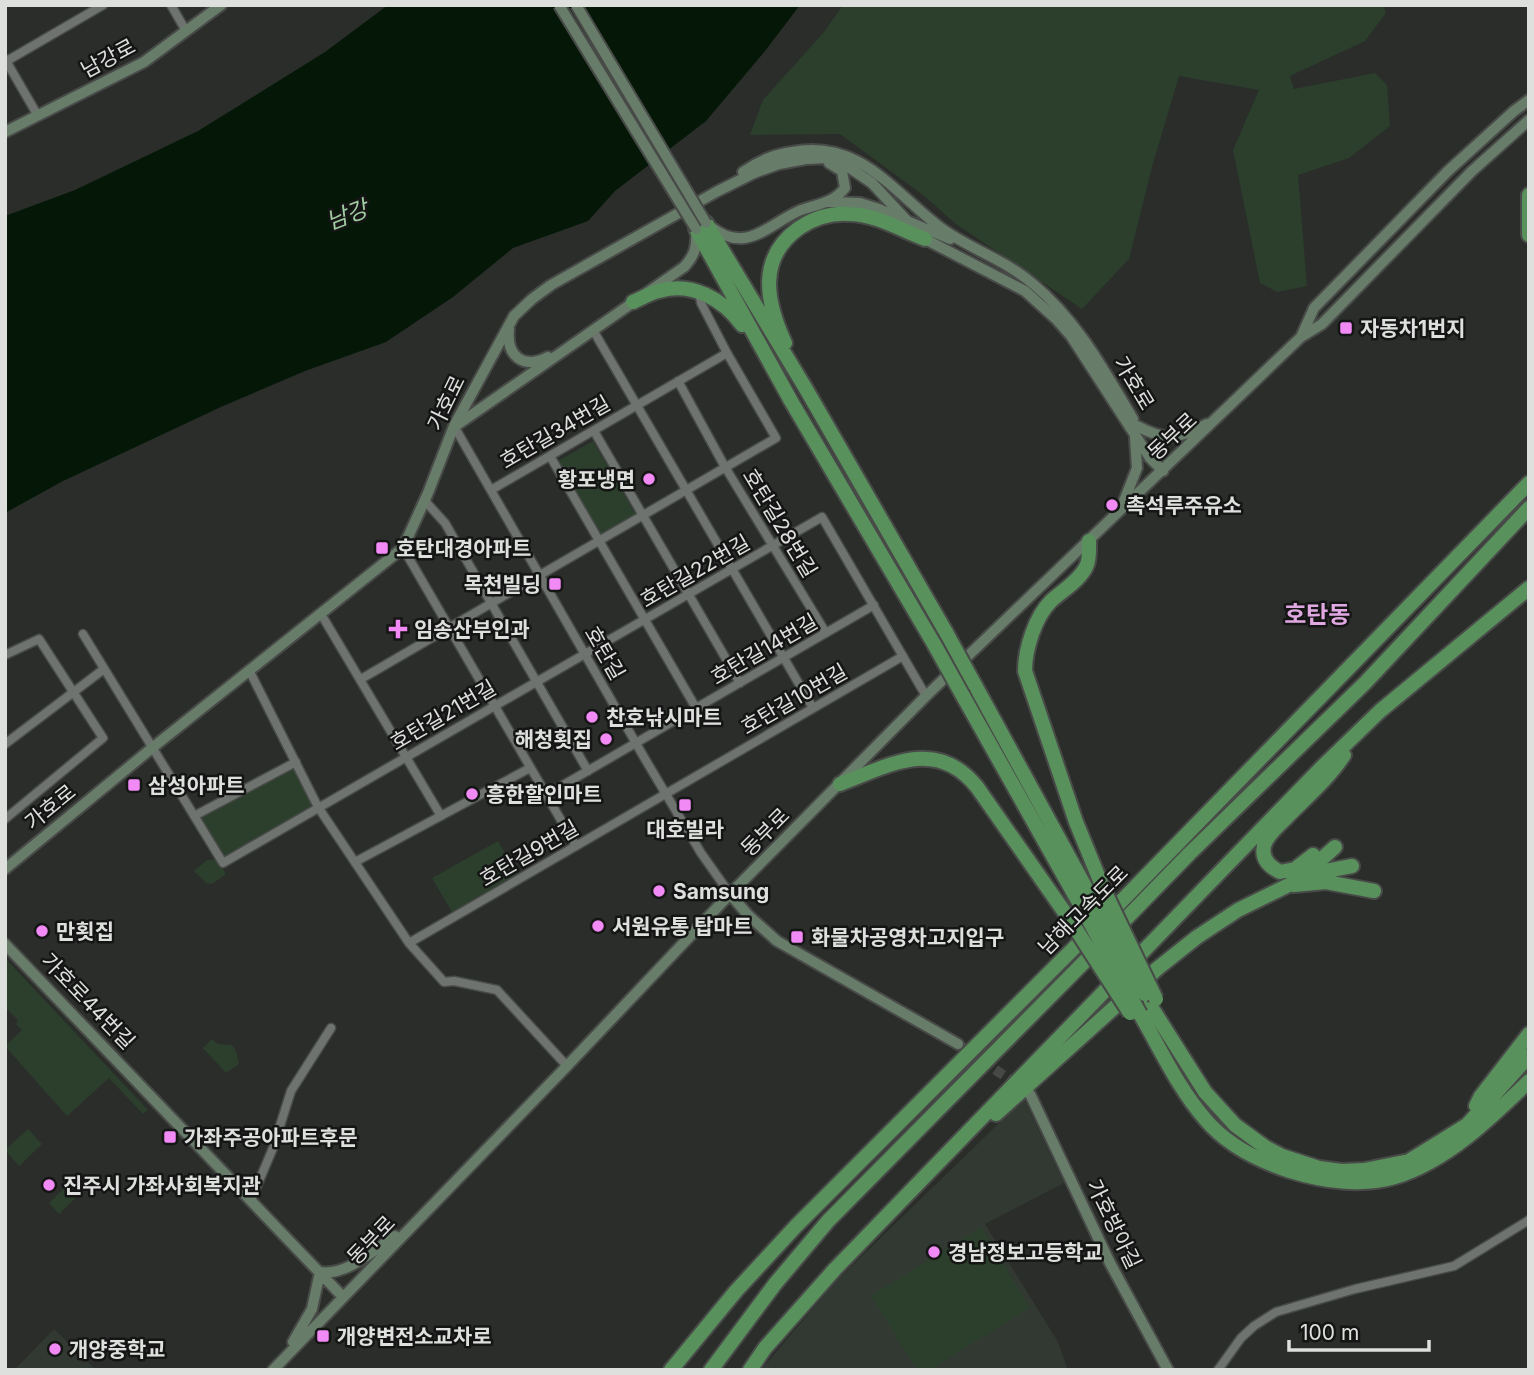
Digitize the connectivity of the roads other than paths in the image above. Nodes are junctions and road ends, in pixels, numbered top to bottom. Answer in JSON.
{"nodes":[{"id":1,"x":103,"y":5,"type":"edge"},
{"id":2,"x":171,"y":5,"type":"edge"},
{"id":3,"x":220,"y":5,"type":"edge"},
{"id":4,"x":559,"y":5,"type":"edge"},
{"id":5,"x":576,"y":5,"type":"edge"},
{"id":6,"x":186,"y":31,"type":"junction"},
{"id":7,"x":6,"y":61,"type":"edge"},
{"id":8,"x":1529,"y":100,"type":"edge"},
{"id":9,"x":38,"y":116,"type":"junction"},
{"id":10,"x":1529,"y":120,"type":"edge"},
{"id":11,"x":5,"y":132,"type":"edge"},
{"id":12,"x":806,"y":159,"type":"junction"},
{"id":13,"x":716,"y":192,"type":"junction"},
{"id":14,"x":1529,"y":195,"type":"edge"},
{"id":15,"x":828,"y":202,"type":"junction"},
{"id":16,"x":906,"y":221,"type":"junction"},
{"id":17,"x":701,"y":226,"type":"junction"},
{"id":18,"x":1529,"y":235,"type":"edge"},
{"id":19,"x":925,"y":239,"type":"junction"},
{"id":20,"x":984,"y":254,"type":"junction"},
{"id":21,"x":699,"y":292,"type":"junction"},
{"id":22,"x":633,"y":302,"type":"junction"},
{"id":23,"x":510,"y":324,"type":"junction"},
{"id":24,"x":593,"y":330,"type":"junction"},
{"id":25,"x":1301,"y":337,"type":"junction"},
{"id":26,"x":575,"y":342,"type":"junction"},
{"id":27,"x":727,"y":353,"type":"junction"},
{"id":28,"x":678,"y":381,"type":"junction"},
{"id":29,"x":806,"y":389,"type":"junction"},
{"id":30,"x":791,"y":401,"type":"junction"},
{"id":31,"x":637,"y":405,"type":"junction"},
{"id":32,"x":1219,"y":418,"type":"junction"},
{"id":33,"x":454,"y":426,"type":"junction"},
{"id":34,"x":1135,"y":429,"type":"junction"},
{"id":35,"x":594,"y":431,"type":"junction"},
{"id":36,"x":550,"y":456,"type":"junction"},
{"id":37,"x":725,"y":467,"type":"junction"},
{"id":38,"x":1163,"y":471,"type":"junction"},
{"id":39,"x":1529,"y":483,"type":"edge"},
{"id":40,"x":491,"y":490,"type":"junction"},
{"id":41,"x":686,"y":490,"type":"junction"},
{"id":42,"x":425,"y":501,"type":"junction"},
{"id":43,"x":1529,"y":508,"type":"edge"},
{"id":44,"x":1119,"y":512,"type":"junction"},
{"id":45,"x":642,"y":517,"type":"junction"},
{"id":46,"x":598,"y":541,"type":"junction"},
{"id":47,"x":1089,"y":541,"type":"junction"},
{"id":48,"x":772,"y":545,"type":"junction"},
{"id":49,"x":403,"y":548,"type":"junction"},
{"id":50,"x":732,"y":569,"type":"junction"},
{"id":51,"x":540,"y":575,"type":"junction"},
{"id":52,"x":1529,"y":588,"type":"edge"},
{"id":53,"x":688,"y":595,"type":"junction"},
{"id":54,"x":492,"y":603,"type":"junction"},
{"id":55,"x":874,"y":606,"type":"junction"},
{"id":56,"x":321,"y":614,"type":"junction"},
{"id":57,"x":645,"y":620,"type":"junction"},
{"id":58,"x":449,"y":628,"type":"junction"},
{"id":59,"x":826,"y":633,"type":"junction"},
{"id":60,"x":83,"y":634,"type":"dead end"},
{"id":61,"x":5,"y":655,"type":"edge"},
{"id":62,"x":585,"y":655,"type":"junction"},
{"id":63,"x":903,"y":656,"type":"junction"},
{"id":64,"x":784,"y":657,"type":"junction"},
{"id":65,"x":104,"y":669,"type":"junction"},
{"id":66,"x":249,"y":670,"type":"junction"},
{"id":67,"x":361,"y":679,"type":"junction"},
{"id":68,"x":537,"y":682,"type":"junction"},
{"id":69,"x":740,"y":683,"type":"junction"},
{"id":70,"x":73,"y":691,"type":"junction"},
{"id":71,"x":926,"y":696,"type":"junction"},
{"id":72,"x":494,"y":706,"type":"junction"},
{"id":73,"x":696,"y":708,"type":"junction"},
{"id":74,"x":813,"y":708,"type":"junction"},
{"id":75,"x":1357,"y":734,"type":"junction"},
{"id":76,"x":636,"y":743,"type":"junction"},
{"id":77,"x":5,"y":744,"type":"edge"},
{"id":78,"x":152,"y":748,"type":"junction"},
{"id":79,"x":407,"y":756,"type":"junction"},
{"id":80,"x":296,"y":762,"type":"junction"},
{"id":81,"x":530,"y":768,"type":"junction"},
{"id":82,"x":588,"y":771,"type":"junction"},
{"id":83,"x":840,"y":784,"type":"junction"},
{"id":84,"x":665,"y":794,"type":"junction"},
{"id":85,"x":546,"y":795,"type":"junction"},
{"id":86,"x":318,"y":807,"type":"junction"},
{"id":87,"x":194,"y":816,"type":"junction"},
{"id":88,"x":441,"y":816,"type":"junction"},
{"id":89,"x":5,"y":819,"type":"edge"},
{"id":90,"x":576,"y":846,"type":"junction"},
{"id":91,"x":355,"y":862,"type":"junction"},
{"id":92,"x":1352,"y":866,"type":"dead end"},
{"id":93,"x":5,"y":869,"type":"edge"},
{"id":94,"x":1304,"y":876,"type":"junction"},
{"id":95,"x":1365,"y":887,"type":"dead end"},
{"id":96,"x":1282,"y":888,"type":"junction"},
{"id":97,"x":730,"y":894,"type":"junction"},
{"id":98,"x":1087,"y":904,"type":"junction"},
{"id":99,"x":409,"y":943,"type":"junction"},
{"id":100,"x":5,"y":944,"type":"edge"},
{"id":101,"x":1145,"y":1009,"type":"junction"},
{"id":102,"x":331,"y":1028,"type":"dead end"},
{"id":103,"x":1529,"y":1034,"type":"edge"},
{"id":104,"x":958,"y":1044,"type":"tunnel mouth"},
{"id":105,"x":1171,"y":1053,"type":"junction"},
{"id":106,"x":1529,"y":1056,"type":"edge"},
{"id":107,"x":567,"y":1066,"type":"junction"},
{"id":108,"x":1529,"y":1081,"type":"edge"},
{"id":109,"x":1030,"y":1094,"type":"tunnel mouth"},
{"id":110,"x":1467,"y":1125,"type":"junction"},
{"id":111,"x":942,"y":1160,"type":"junction"},
{"id":112,"x":251,"y":1200,"type":"junction"},
{"id":113,"x":1529,"y":1220,"type":"edge"},
{"id":114,"x":412,"y":1224,"type":"junction"},
{"id":115,"x":320,"y":1272,"type":"junction"},
{"id":116,"x":343,"y":1297,"type":"junction"},
{"id":117,"x":274,"y":1370,"type":"edge"},
{"id":118,"x":671,"y":1370,"type":"edge"},
{"id":119,"x":711,"y":1370,"type":"edge"},
{"id":120,"x":750,"y":1370,"type":"edge"},
{"id":121,"x":1168,"y":1370,"type":"edge"},
{"id":122,"x":1218,"y":1370,"type":"edge"}],
"edges":[{"from":1,"to":7,"type":"street"},
{"from":2,"to":6,"type":"street"},
{"from":3,"to":6,"type":"street","name":"남강로"},
{"from":4,"to":17,"type":"street","bridge":true},
{"from":5,"to":17,"type":"street","bridge":true},
{"from":6,"to":9,"type":"street","name":"남강로"},
{"from":7,"to":9,"type":"street"},
{"from":8,"to":25,"type":"street","name":"동부로"},
{"from":9,"to":11,"type":"street","name":"남강로"},
{"from":10,"to":25,"type":"street","name":"동부로"},
{"from":12,"to":13,"type":"street","name":"가호로"},
{"from":12,"to":15,"type":"street"},
{"from":12,"to":16,"type":"street","name":"가호로"},
{"from":13,"to":20,"type":"street","name":"가호로"},
{"from":13,"to":23,"type":"street","name":"가호로"},
{"from":14,"to":18,"type":"highway"},
{"from":15,"to":16,"type":"street"},
{"from":15,"to":17,"type":"street"},
{"from":16,"to":19,"type":"street","name":"가호로"},
{"from":16,"to":20,"type":"street"},
{"from":17,"to":22,"type":"street"},
{"from":17,"to":29,"type":"highway"},
{"from":17,"to":30,"type":"highway"},
{"from":19,"to":29,"type":"highway"},
{"from":19,"to":34,"type":"street","name":"가호로"},
{"from":20,"to":34,"type":"street","name":"가호로"},
{"from":21,"to":22,"type":"highway"},
{"from":21,"to":27,"type":"street"},
{"from":21,"to":30,"type":"highway"},
{"from":22,"to":24,"type":"street"},
{"from":23,"to":26,"type":"street"},
{"from":23,"to":33,"type":"street","name":"가호로"},
{"from":24,"to":26,"type":"street"},
{"from":24,"to":31,"type":"street"},
{"from":25,"to":32,"type":"street","name":"동부로"},
{"from":26,"to":33,"type":"street"},
{"from":27,"to":28,"type":"street","name":"호탄길34번길"},
{"from":27,"to":37,"type":"street","name":"호탄길28번길"},
{"from":28,"to":31,"type":"street","name":"호탄길34번길"},
{"from":28,"to":37,"type":"street","name":"호탄길28번길"},
{"from":29,"to":98,"type":"highway","bridge":true},
{"from":30,"to":98,"type":"highway","bridge":true},
{"from":31,"to":35,"type":"street","name":"호탄길34번길"},
{"from":31,"to":41,"type":"street","name":"호탄길34번길"},
{"from":32,"to":34,"type":"street"},
{"from":32,"to":38,"type":"street","name":"동부로"},
{"from":33,"to":40,"type":"street","name":"호탄길"},
{"from":33,"to":42,"type":"street","name":"가호로"},
{"from":34,"to":38,"type":"street","name":"가호로"},
{"from":34,"to":44,"type":"street"},
{"from":35,"to":36,"type":"street","name":"호탄길34번길"},
{"from":35,"to":45,"type":"street"},
{"from":36,"to":40,"type":"street","name":"호탄길34번길"},
{"from":36,"to":46,"type":"street"},
{"from":37,"to":41,"type":"street","name":"호탄길28번길"},
{"from":37,"to":48,"type":"street","name":"호탄길28번길"},
{"from":38,"to":44,"type":"street","name":"동부로"},
{"from":39,"to":118,"type":"highway","name":"남해고속도로"},
{"from":40,"to":51,"type":"street","name":"호탄길"},
{"from":41,"to":45,"type":"street","name":"호탄길28번길"},
{"from":41,"to":50,"type":"street"},
{"from":42,"to":49,"type":"street","name":"가호로"},
{"from":42,"to":54,"type":"street"},
{"from":43,"to":119,"type":"highway","name":"남해고속도로"},
{"from":44,"to":47,"type":"street","name":"동부로"},
{"from":45,"to":46,"type":"street","name":"호탄길28번길"},
{"from":45,"to":53,"type":"street"},
{"from":46,"to":51,"type":"street","name":"호탄길28번길"},
{"from":46,"to":57,"type":"street"},
{"from":47,"to":71,"type":"street","name":"동부로"},
{"from":47,"to":101,"type":"highway","bridge":true},
{"from":48,"to":50,"type":"street","name":"호탄길22번길"},
{"from":48,"to":55,"type":"street","name":"호탄길22번길"},
{"from":48,"to":59,"type":"street","name":"호탄길28번길"},
{"from":49,"to":56,"type":"street","name":"가호로"},
{"from":49,"to":58,"type":"street"},
{"from":50,"to":53,"type":"street","name":"호탄길22번길"},
{"from":50,"to":64,"type":"street"},
{"from":51,"to":54,"type":"street","name":"호탄길28번길"},
{"from":51,"to":62,"type":"street","name":"호탄길"},
{"from":52,"to":75,"type":"highway"},
{"from":53,"to":57,"type":"street","name":"호탄길22번길"},
{"from":53,"to":69,"type":"street"},
{"from":54,"to":58,"type":"street","name":"호탄길28번길"},
{"from":54,"to":68,"type":"street"},
{"from":55,"to":59,"type":"street","name":"호탄길14번길"},
{"from":55,"to":63,"type":"street"},
{"from":56,"to":66,"type":"street","name":"가호로"},
{"from":56,"to":67,"type":"street"},
{"from":57,"to":62,"type":"street","name":"호탄길22번길"},
{"from":57,"to":73,"type":"street"},
{"from":58,"to":67,"type":"street","name":"호탄길28번길"},
{"from":58,"to":72,"type":"street"},
{"from":59,"to":64,"type":"street","name":"호탄길14번길"},
{"from":60,"to":65,"type":"street"},
{"from":61,"to":70,"type":"street"},
{"from":62,"to":68,"type":"street","name":"호탄길21번길"},
{"from":62,"to":76,"type":"street","name":"호탄길"},
{"from":63,"to":71,"type":"street"},
{"from":63,"to":74,"type":"street","name":"호탄길10번길"},
{"from":64,"to":69,"type":"street","name":"호탄길14번길"},
{"from":64,"to":74,"type":"street"},
{"from":65,"to":70,"type":"street"},
{"from":65,"to":78,"type":"street"},
{"from":66,"to":78,"type":"street","name":"가호로"},
{"from":66,"to":80,"type":"street"},
{"from":67,"to":79,"type":"street"},
{"from":68,"to":72,"type":"street","name":"호탄길21번길"},
{"from":68,"to":82,"type":"street"},
{"from":69,"to":73,"type":"street","name":"호탄길14번길"},
{"from":70,"to":77,"type":"street"},
{"from":70,"to":89,"type":"street"},
{"from":71,"to":83,"type":"street","name":"동부로"},
{"from":72,"to":79,"type":"street","name":"호탄길21번길"},
{"from":72,"to":81,"type":"street"},
{"from":73,"to":76,"type":"street","name":"호탄길14번길"},
{"from":74,"to":84,"type":"street","name":"호탄길10번길"},
{"from":75,"to":94,"type":"highway"},
{"from":75,"to":111,"type":"highway"},
{"from":76,"to":82,"type":"street","name":"호탄길14번길"},
{"from":76,"to":84,"type":"street","name":"호탄길"},
{"from":78,"to":87,"type":"street"},
{"from":78,"to":93,"type":"street","name":"가호로"},
{"from":79,"to":86,"type":"street","name":"호탄길21번길"},
{"from":79,"to":88,"type":"street"},
{"from":80,"to":86,"type":"street"},
{"from":80,"to":87,"type":"street"},
{"from":81,"to":85,"type":"street"},
{"from":81,"to":88,"type":"street"},
{"from":82,"to":85,"type":"street","name":"호탄길14번길"},
{"from":83,"to":97,"type":"street","name":"동부로"},
{"from":83,"to":101,"type":"highway","bridge":true},
{"from":84,"to":90,"type":"street","name":"호탄길9번길"},
{"from":84,"to":97,"type":"street","name":"호탄길"},
{"from":85,"to":90,"type":"street"},
{"from":86,"to":87,"type":"street","name":"호탄길21번길"},
{"from":86,"to":91,"type":"street"},
{"from":88,"to":91,"type":"street"},
{"from":90,"to":99,"type":"street","name":"호탄길9번길"},
{"from":91,"to":99,"type":"street"},
{"from":92,"to":94,"type":"highway"},
{"from":94,"to":96,"type":"highway"},
{"from":95,"to":96,"type":"highway"},
{"from":96,"to":111,"type":"highway"},
{"from":97,"to":104,"type":"street"},
{"from":97,"to":107,"type":"street","name":"동부로"},
{"from":98,"to":101,"type":"highway","bridge":true},
{"from":99,"to":107,"type":"street"},
{"from":100,"to":112,"type":"street","name":"가호로44번길"},
{"from":101,"to":105,"type":"highway"},
{"from":101,"to":105,"type":"highway"},
{"from":102,"to":112,"type":"street"},
{"from":103,"to":110,"type":"highway"},
{"from":105,"to":108,"type":"highway"},
{"from":105,"to":110,"type":"highway"},
{"from":106,"to":110,"type":"highway"},
{"from":107,"to":114,"type":"street","name":"동부로"},
{"from":109,"to":121,"type":"street","name":"가호방아길"},
{"from":111,"to":120,"type":"highway"},
{"from":112,"to":115,"type":"street","name":"가호로44번길"},
{"from":113,"to":122,"type":"street"},
{"from":114,"to":115,"type":"street"},
{"from":114,"to":116,"type":"street","name":"동부로"},
{"from":115,"to":116,"type":"street","name":"가호로44번길"},
{"from":115,"to":117,"type":"street"},
{"from":116,"to":117,"type":"street","name":"동부로"}]}
